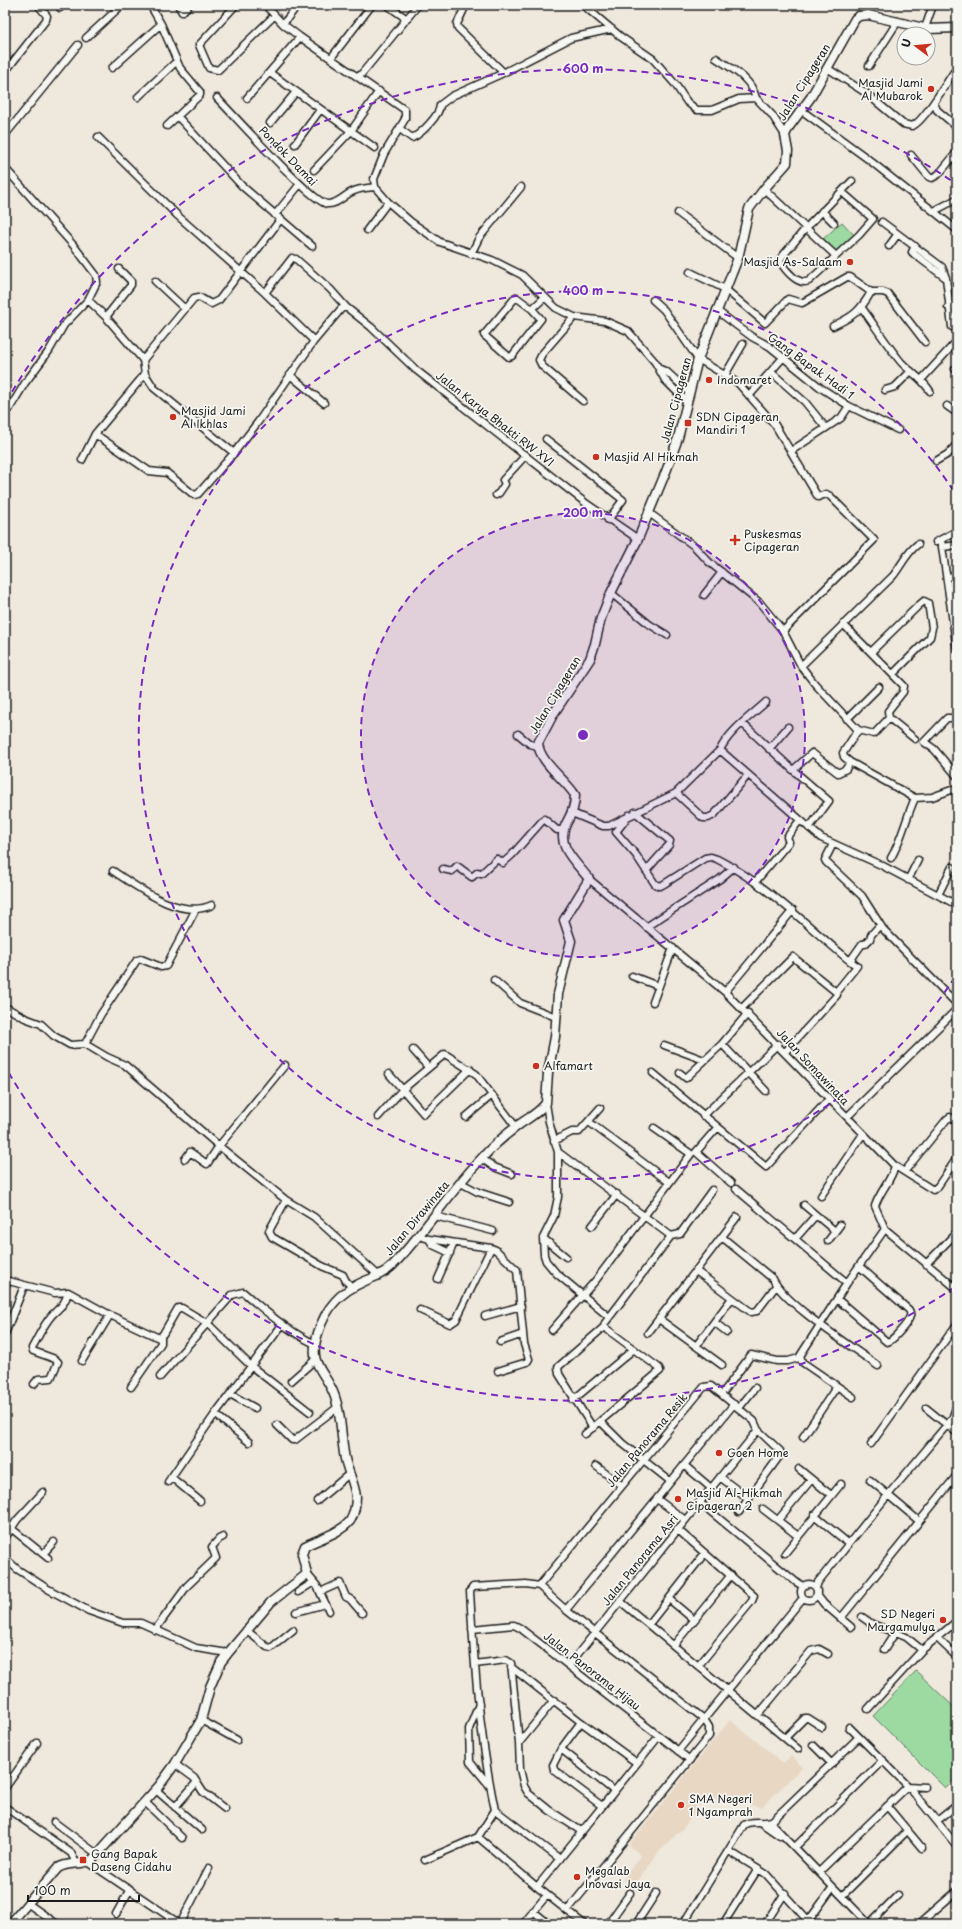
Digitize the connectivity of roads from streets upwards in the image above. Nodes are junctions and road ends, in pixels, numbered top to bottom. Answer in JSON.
{"nodes":[{"id":1,"x":8,"y":5,"type":"edge"},
{"id":2,"x":38,"y":5,"type":"edge"},
{"id":3,"x":122,"y":5,"type":"edge"},
{"id":4,"x":150,"y":5,"type":"edge"},
{"id":5,"x":178,"y":5,"type":"edge"},
{"id":6,"x":189,"y":5,"type":"edge"},
{"id":7,"x":236,"y":5,"type":"edge"},
{"id":8,"x":264,"y":5,"type":"edge"},
{"id":9,"x":298,"y":5,"type":"edge"},
{"id":10,"x":372,"y":5,"type":"edge"},
{"id":11,"x":387,"y":5,"type":"edge"},
{"id":12,"x":418,"y":5,"type":"edge"},
{"id":13,"x":466,"y":5,"type":"edge"},
{"id":14,"x":583,"y":5,"type":"edge"},
{"id":15,"x":933,"y":5,"type":"edge"},
{"id":16,"x":5,"y":8,"type":"edge"},
{"id":17,"x":274,"y":16,"type":"junction"},
{"id":18,"x":407,"y":20,"type":"junction"},
{"id":19,"x":898,"y":21,"type":"junction"},
{"id":20,"x":161,"y":24,"type":"junction"},
{"id":21,"x":283,"y":24,"type":"junction"},
{"id":22,"x":917,"y":26,"type":"edge"},
{"id":23,"x":926,"y":26,"type":"edge"},
{"id":24,"x":936,"y":28,"type":"edge"},
{"id":25,"x":957,"y":28,"type":"edge"},
{"id":26,"x":612,"y":29,"type":"junction"},
{"id":27,"x":300,"y":37,"type":"junction"},
{"id":28,"x":86,"y":38,"type":"dead end"},
{"id":29,"x":78,"y":45,"type":"dead end"},
{"id":30,"x":331,"y":58,"type":"junction"},
{"id":31,"x":716,"y":58,"type":"dead end"},
{"id":32,"x":177,"y":61,"type":"junction"},
{"id":33,"x":869,"y":66,"type":"dead end"},
{"id":34,"x":957,"y":67,"type":"edge"},
{"id":35,"x":112,"y":68,"type":"dead end"},
{"id":36,"x":827,"y":68,"type":"junction"},
{"id":37,"x":5,"y":72,"type":"edge"},
{"id":38,"x":503,"y":72,"type":"junction"},
{"id":39,"x":270,"y":73,"type":"junction"},
{"id":40,"x":359,"y":77,"type":"junction"},
{"id":41,"x":380,"y":91,"type":"junction"},
{"id":42,"x":296,"y":92,"type":"junction"},
{"id":43,"x":138,"y":97,"type":"dead end"},
{"id":44,"x":217,"y":98,"type":"dead end"},
{"id":45,"x":247,"y":98,"type":"dead end"},
{"id":46,"x":756,"y":98,"type":"junction"},
{"id":47,"x":934,"y":103,"type":"junction"},
{"id":48,"x":320,"y":110,"type":"junction"},
{"id":49,"x":801,"y":110,"type":"junction"},
{"id":50,"x":178,"y":117,"type":"junction"},
{"id":51,"x":270,"y":123,"type":"dead end"},
{"id":52,"x":167,"y":126,"type":"dead end"},
{"id":53,"x":957,"y":127,"type":"edge"},
{"id":54,"x":400,"y":129,"type":"junction"},
{"id":55,"x":351,"y":131,"type":"junction"},
{"id":56,"x":5,"y":135,"type":"edge"},
{"id":57,"x":786,"y":135,"type":"junction"},
{"id":58,"x":98,"y":137,"type":"dead end"},
{"id":59,"x":295,"y":144,"type":"dead end"},
{"id":60,"x":375,"y":148,"type":"dead end"},
{"id":61,"x":957,"y":152,"type":"edge"},
{"id":62,"x":911,"y":155,"type":"dead end"},
{"id":63,"x":5,"y":168,"type":"edge"},
{"id":64,"x":314,"y":170,"type":"dead end"},
{"id":65,"x":852,"y":181,"type":"dead end"},
{"id":66,"x":300,"y":184,"type":"junction"},
{"id":67,"x":375,"y":187,"type":"junction"},
{"id":68,"x":522,"y":187,"type":"dead end"},
{"id":69,"x":764,"y":188,"type":"junction"},
{"id":70,"x":842,"y":192,"type":"junction"},
{"id":71,"x":957,"y":199,"type":"edge"},
{"id":72,"x":388,"y":202,"type":"junction"},
{"id":73,"x":822,"y":211,"type":"junction"},
{"id":74,"x":934,"y":211,"type":"junction"},
{"id":75,"x":678,"y":213,"type":"dead end"},
{"id":76,"x":275,"y":215,"type":"junction"},
{"id":77,"x":280,"y":220,"type":"junction"},
{"id":78,"x":834,"y":222,"type":"dead end"},
{"id":79,"x":882,"y":222,"type":"dead end"},
{"id":80,"x":806,"y":228,"type":"junction"},
{"id":81,"x":367,"y":230,"type":"dead end"},
{"id":82,"x":957,"y":230,"type":"edge"},
{"id":83,"x":897,"y":236,"type":"junction"},
{"id":84,"x":312,"y":246,"type":"dead end"},
{"id":85,"x":889,"y":246,"type":"dead end"},
{"id":86,"x":471,"y":254,"type":"junction"},
{"id":87,"x":836,"y":256,"type":"junction"},
{"id":88,"x":738,"y":258,"type":"junction"},
{"id":89,"x":119,"y":269,"type":"dead end"},
{"id":90,"x":240,"y":270,"type":"junction"},
{"id":91,"x":690,"y":272,"type":"dead end"},
{"id":92,"x":155,"y":281,"type":"dead end"},
{"id":93,"x":725,"y":289,"type":"junction"},
{"id":94,"x":871,"y":292,"type":"junction"},
{"id":95,"x":265,"y":293,"type":"junction"},
{"id":96,"x":545,"y":297,"type":"junction"},
{"id":97,"x":88,"y":300,"type":"junction"},
{"id":98,"x":653,"y":300,"type":"dead end"},
{"id":99,"x":957,"y":306,"type":"edge"},
{"id":100,"x":346,"y":307,"type":"junction"},
{"id":101,"x":948,"y":307,"type":"junction"},
{"id":102,"x":862,"y":308,"type":"junction"},
{"id":103,"x":185,"y":309,"type":"junction"},
{"id":104,"x":532,"y":309,"type":"junction"},
{"id":105,"x":716,"y":310,"type":"junction"},
{"id":106,"x":574,"y":316,"type":"junction"},
{"id":107,"x":106,"y":317,"type":"junction"},
{"id":108,"x":833,"y":326,"type":"dead end"},
{"id":109,"x":952,"y":327,"type":"dead end"},
{"id":110,"x":314,"y":341,"type":"junction"},
{"id":111,"x":925,"y":342,"type":"dead end"},
{"id":112,"x":955,"y":343,"type":"dead end"},
{"id":113,"x":743,"y":344,"type":"dead end"},
{"id":114,"x":698,"y":359,"type":"junction"},
{"id":115,"x":143,"y":360,"type":"junction"},
{"id":116,"x":781,"y":360,"type":"dead end"},
{"id":117,"x":660,"y":369,"type":"junction"},
{"id":118,"x":911,"y":371,"type":"junction"},
{"id":119,"x":771,"y":372,"type":"junction"},
{"id":120,"x":145,"y":374,"type":"junction"},
{"id":121,"x":290,"y":375,"type":"junction"},
{"id":122,"x":725,"y":375,"type":"junction"},
{"id":123,"x":922,"y":379,"type":"junction"},
{"id":124,"x":885,"y":390,"type":"dead end"},
{"id":125,"x":930,"y":390,"type":"dead end"},
{"id":126,"x":690,"y":393,"type":"junction"},
{"id":127,"x":749,"y":396,"type":"junction"},
{"id":128,"x":583,"y":401,"type":"dead end"},
{"id":129,"x":687,"y":402,"type":"junction"},
{"id":130,"x":324,"y":403,"type":"dead end"},
{"id":131,"x":947,"y":406,"type":"dead end"},
{"id":132,"x":846,"y":410,"type":"junction"},
{"id":133,"x":5,"y":412,"type":"edge"},
{"id":134,"x":957,"y":414,"type":"edge"},
{"id":135,"x":826,"y":428,"type":"junction"},
{"id":136,"x":898,"y":430,"type":"dead end"},
{"id":137,"x":95,"y":434,"type":"junction"},
{"id":138,"x":546,"y":439,"type":"dead end"},
{"id":139,"x":957,"y":444,"type":"edge"},
{"id":140,"x":791,"y":451,"type":"junction"},
{"id":141,"x":234,"y":453,"type":"junction"},
{"id":142,"x":526,"y":455,"type":"junction"},
{"id":143,"x":82,"y":460,"type":"dead end"},
{"id":144,"x":936,"y":461,"type":"dead end"},
{"id":145,"x":496,"y":495,"type":"dead end"},
{"id":146,"x":648,"y":512,"type":"junction"},
{"id":147,"x":608,"y":520,"type":"junction"},
{"id":148,"x":957,"y":531,"type":"edge"},
{"id":149,"x":638,"y":539,"type":"junction"},
{"id":150,"x":918,"y":544,"type":"dead end"},
{"id":151,"x":957,"y":546,"type":"edge"},
{"id":152,"x":943,"y":547,"type":"junction"},
{"id":153,"x":722,"y":572,"type":"junction"},
{"id":154,"x":957,"y":576,"type":"edge"},
{"id":155,"x":946,"y":577,"type":"junction"},
{"id":156,"x":611,"y":593,"type":"junction"},
{"id":157,"x":704,"y":595,"type":"dead end"},
{"id":158,"x":954,"y":610,"type":"edge"},
{"id":159,"x":843,"y":624,"type":"junction"},
{"id":160,"x":783,"y":631,"type":"junction"},
{"id":161,"x":667,"y":635,"type":"dead end"},
{"id":162,"x":956,"y":642,"type":"edge"},
{"id":163,"x":957,"y":650,"type":"edge"},
{"id":164,"x":871,"y":652,"type":"junction"},
{"id":165,"x":801,"y":666,"type":"junction"},
{"id":166,"x":893,"y":674,"type":"junction"},
{"id":167,"x":879,"y":687,"type":"dead end"},
{"id":168,"x":766,"y":702,"type":"dead end"},
{"id":169,"x":889,"y":718,"type":"junction"},
{"id":170,"x":951,"y":718,"type":"dead end"},
{"id":171,"x":847,"y":719,"type":"junction"},
{"id":172,"x":742,"y":723,"type":"junction"},
{"id":173,"x":788,"y":727,"type":"dead end"},
{"id":174,"x":858,"y":730,"type":"junction"},
{"id":175,"x":518,"y":734,"type":"dead end"},
{"id":176,"x":915,"y":739,"type":"dead end"},
{"id":177,"x":538,"y":746,"type":"junction"},
{"id":178,"x":769,"y":749,"type":"junction"},
{"id":179,"x":720,"y":750,"type":"junction"},
{"id":180,"x":850,"y":762,"type":"junction"},
{"id":181,"x":792,"y":770,"type":"junction"},
{"id":182,"x":748,"y":775,"type":"junction"},
{"id":183,"x":957,"y":776,"type":"edge"},
{"id":184,"x":957,"y":788,"type":"edge"},
{"id":185,"x":676,"y":793,"type":"junction"},
{"id":186,"x":916,"y":798,"type":"junction"},
{"id":187,"x":572,"y":813,"type":"junction"},
{"id":188,"x":632,"y":814,"type":"junction"},
{"id":189,"x":800,"y":820,"type":"junction"},
{"id":190,"x":809,"y":828,"type":"junction"},
{"id":191,"x":563,"y":830,"type":"junction"},
{"id":192,"x":833,"y":844,"type":"junction"},
{"id":193,"x":891,"y":858,"type":"dead end"},
{"id":194,"x":918,"y":860,"type":"dead end"},
{"id":195,"x":952,"y":866,"type":"dead end"},
{"id":196,"x":734,"y":867,"type":"junction"},
{"id":197,"x":443,"y":868,"type":"dead end"},
{"id":198,"x":113,"y":871,"type":"dead end"},
{"id":199,"x":646,"y":871,"type":"junction"},
{"id":200,"x":589,"y":879,"type":"junction"},
{"id":201,"x":908,"y":880,"type":"junction"},
{"id":202,"x":756,"y":881,"type":"junction"},
{"id":203,"x":938,"y":896,"type":"junction"},
{"id":204,"x":212,"y":905,"type":"dead end"},
{"id":205,"x":957,"y":905,"type":"edge"},
{"id":206,"x":196,"y":910,"type":"junction"},
{"id":207,"x":793,"y":910,"type":"junction"},
{"id":208,"x":880,"y":925,"type":"junction"},
{"id":209,"x":646,"y":927,"type":"junction"},
{"id":210,"x":673,"y":948,"type":"junction"},
{"id":211,"x":850,"y":961,"type":"junction"},
{"id":212,"x":632,"y":976,"type":"dead end"},
{"id":213,"x":494,"y":980,"type":"dead end"},
{"id":214,"x":658,"y":986,"type":"junction"},
{"id":215,"x":725,"y":992,"type":"junction"},
{"id":216,"x":836,"y":992,"type":"junction"},
{"id":217,"x":653,"y":1002,"type":"dead end"},
{"id":218,"x":957,"y":1004,"type":"edge"},
{"id":219,"x":5,"y":1007,"type":"edge"},
{"id":220,"x":742,"y":1008,"type":"junction"},
{"id":221,"x":957,"y":1009,"type":"edge"},
{"id":222,"x":748,"y":1013,"type":"junction"},
{"id":223,"x":556,"y":1017,"type":"junction"},
{"id":224,"x":85,"y":1044,"type":"junction"},
{"id":225,"x":722,"y":1044,"type":"junction"},
{"id":226,"x":778,"y":1044,"type":"junction"},
{"id":227,"x":664,"y":1045,"type":"dead end"},
{"id":228,"x":413,"y":1050,"type":"dead end"},
{"id":229,"x":785,"y":1052,"type":"junction"},
{"id":230,"x":704,"y":1060,"type":"junction"},
{"id":231,"x":285,"y":1065,"type":"dead end"},
{"id":232,"x":428,"y":1067,"type":"junction"},
{"id":233,"x":470,"y":1069,"type":"junction"},
{"id":234,"x":653,"y":1072,"type":"dead end"},
{"id":235,"x":748,"y":1072,"type":"junction"},
{"id":236,"x":680,"y":1073,"type":"dead end"},
{"id":237,"x":389,"y":1074,"type":"dead end"},
{"id":238,"x":402,"y":1090,"type":"junction"},
{"id":239,"x":766,"y":1091,"type":"dead end"},
{"id":240,"x":492,"y":1095,"type":"junction"},
{"id":241,"x":829,"y":1099,"type":"junction"},
{"id":242,"x":546,"y":1103,"type":"junction"},
{"id":243,"x":600,"y":1108,"type":"dead end"},
{"id":244,"x":702,"y":1116,"type":"junction"},
{"id":245,"x":466,"y":1117,"type":"dead end"},
{"id":246,"x":847,"y":1117,"type":"junction"},
{"id":247,"x":378,"y":1118,"type":"dead end"},
{"id":248,"x":589,"y":1122,"type":"junction"},
{"id":249,"x":957,"y":1122,"type":"edge"},
{"id":250,"x":516,"y":1127,"type":"junction"},
{"id":251,"x":654,"y":1128,"type":"dead end"},
{"id":252,"x":717,"y":1128,"type":"junction"},
{"id":253,"x":863,"y":1134,"type":"junction"},
{"id":254,"x":554,"y":1141,"type":"junction"},
{"id":255,"x":219,"y":1146,"type":"junction"},
{"id":256,"x":558,"y":1152,"type":"junction"},
{"id":257,"x":481,"y":1158,"type":"junction"},
{"id":258,"x":957,"y":1158,"type":"edge"},
{"id":259,"x":185,"y":1159,"type":"dead end"},
{"id":260,"x":896,"y":1166,"type":"junction"},
{"id":261,"x":905,"y":1171,"type":"junction"},
{"id":262,"x":512,"y":1174,"type":"dead end"},
{"id":263,"x":669,"y":1182,"type":"junction"},
{"id":264,"x":461,"y":1183,"type":"junction"},
{"id":265,"x":731,"y":1183,"type":"dead end"},
{"id":266,"x":736,"y":1189,"type":"dead end"},
{"id":267,"x":712,"y":1190,"type":"dead end"},
{"id":268,"x":617,"y":1194,"type":"junction"},
{"id":269,"x":821,"y":1196,"type":"dead end"},
{"id":270,"x":286,"y":1200,"type":"junction"},
{"id":271,"x":509,"y":1202,"type":"dead end"},
{"id":272,"x":804,"y":1205,"type":"dead end"},
{"id":273,"x":816,"y":1215,"type":"junction"},
{"id":274,"x":435,"y":1216,"type":"junction"},
{"id":275,"x":645,"y":1216,"type":"junction"},
{"id":276,"x":737,"y":1217,"type":"dead end"},
{"id":277,"x":840,"y":1224,"type":"dead end"},
{"id":278,"x":592,"y":1226,"type":"dead end"},
{"id":279,"x":885,"y":1229,"type":"junction"},
{"id":280,"x":835,"y":1231,"type":"junction"},
{"id":281,"x":493,"y":1232,"type":"dead end"},
{"id":282,"x":957,"y":1232,"type":"edge"},
{"id":283,"x":419,"y":1236,"type":"junction"},
{"id":284,"x":671,"y":1236,"type":"junction"},
{"id":285,"x":722,"y":1237,"type":"junction"},
{"id":286,"x":543,"y":1238,"type":"junction"},
{"id":287,"x":795,"y":1239,"type":"junction"},
{"id":288,"x":428,"y":1240,"type":"junction"},
{"id":289,"x":828,"y":1241,"type":"dead end"},
{"id":290,"x":454,"y":1243,"type":"junction"},
{"id":291,"x":491,"y":1248,"type":"junction"},
{"id":292,"x":450,"y":1253,"type":"junction"},
{"id":293,"x":566,"y":1257,"type":"dead end"},
{"id":294,"x":926,"y":1264,"type":"junction"},
{"id":295,"x":858,"y":1266,"type":"junction"},
{"id":296,"x":696,"y":1271,"type":"junction"},
{"id":297,"x":378,"y":1275,"type":"junction"},
{"id":298,"x":438,"y":1279,"type":"dead end"},
{"id":299,"x":5,"y":1280,"type":"edge"},
{"id":300,"x":847,"y":1283,"type":"junction"},
{"id":301,"x":24,"y":1286,"type":"junction"},
{"id":302,"x":776,"y":1286,"type":"junction"},
{"id":303,"x":352,"y":1287,"type":"junction"},
{"id":304,"x":957,"y":1289,"type":"edge"},
{"id":305,"x":68,"y":1292,"type":"junction"},
{"id":306,"x":583,"y":1296,"type":"junction"},
{"id":307,"x":732,"y":1298,"type":"junction"},
{"id":308,"x":837,"y":1298,"type":"junction"},
{"id":309,"x":521,"y":1306,"type":"junction"},
{"id":310,"x":420,"y":1310,"type":"dead end"},
{"id":311,"x":110,"y":1315,"type":"junction"},
{"id":312,"x":485,"y":1316,"type":"dead end"},
{"id":313,"x":609,"y":1318,"type":"junction"},
{"id":314,"x":659,"y":1319,"type":"junction"},
{"id":315,"x":714,"y":1322,"type":"junction"},
{"id":316,"x":207,"y":1323,"type":"junction"},
{"id":317,"x":821,"y":1324,"type":"junction"},
{"id":318,"x":957,"y":1324,"type":"edge"},
{"id":319,"x":282,"y":1325,"type":"junction"},
{"id":320,"x":604,"y":1327,"type":"junction"},
{"id":321,"x":552,"y":1330,"type":"dead end"},
{"id":322,"x":727,"y":1332,"type":"dead end"},
{"id":323,"x":648,"y":1333,"type":"dead end"},
{"id":324,"x":5,"y":1334,"type":"edge"},
{"id":325,"x":523,"y":1334,"type":"junction"},
{"id":326,"x":161,"y":1337,"type":"junction"},
{"id":327,"x":500,"y":1342,"type":"dead end"},
{"id":328,"x":315,"y":1344,"type":"junction"},
{"id":329,"x":696,"y":1346,"type":"junction"},
{"id":330,"x":634,"y":1349,"type":"junction"},
{"id":331,"x":799,"y":1358,"type":"junction"},
{"id":332,"x":316,"y":1359,"type":"junction"},
{"id":333,"x":82,"y":1361,"type":"dead end"},
{"id":334,"x":722,"y":1364,"type":"dead end"},
{"id":335,"x":251,"y":1366,"type":"junction"},
{"id":336,"x":878,"y":1366,"type":"dead end"},
{"id":337,"x":498,"y":1371,"type":"dead end"},
{"id":338,"x":160,"y":1377,"type":"dead end"},
{"id":339,"x":291,"y":1381,"type":"dead end"},
{"id":340,"x":34,"y":1384,"type":"dead end"},
{"id":341,"x":837,"y":1386,"type":"junction"},
{"id":342,"x":132,"y":1387,"type":"dead end"},
{"id":343,"x":755,"y":1388,"type":"dead end"},
{"id":344,"x":725,"y":1390,"type":"dead end"},
{"id":345,"x":230,"y":1394,"type":"junction"},
{"id":346,"x":853,"y":1397,"type":"dead end"},
{"id":347,"x":573,"y":1400,"type":"junction"},
{"id":348,"x":957,"y":1405,"type":"edge"},
{"id":349,"x":736,"y":1406,"type":"junction"},
{"id":350,"x":338,"y":1407,"type":"junction"},
{"id":351,"x":255,"y":1408,"type":"dead end"},
{"id":352,"x":926,"y":1408,"type":"dead end"},
{"id":353,"x":310,"y":1412,"type":"dead end"},
{"id":354,"x":215,"y":1414,"type":"junction"},
{"id":355,"x":955,"y":1415,"type":"edge"},
{"id":356,"x":601,"y":1422,"type":"junction"},
{"id":357,"x":277,"y":1425,"type":"dead end"},
{"id":358,"x":946,"y":1425,"type":"junction"},
{"id":359,"x":592,"y":1428,"type":"junction"},
{"id":360,"x":758,"y":1430,"type":"junction"},
{"id":361,"x":957,"y":1433,"type":"edge"},
{"id":362,"x":585,"y":1434,"type":"dead end"},
{"id":363,"x":803,"y":1437,"type":"dead end"},
{"id":364,"x":249,"y":1442,"type":"dead end"},
{"id":365,"x":871,"y":1444,"type":"dead end"},
{"id":366,"x":642,"y":1460,"type":"junction"},
{"id":367,"x":684,"y":1465,"type":"junction"},
{"id":368,"x":596,"y":1466,"type":"dead end"},
{"id":369,"x":798,"y":1469,"type":"dead end"},
{"id":370,"x":349,"y":1474,"type":"junction"},
{"id":371,"x":957,"y":1475,"type":"edge"},
{"id":372,"x":720,"y":1477,"type":"junction"},
{"id":373,"x":812,"y":1480,"type":"junction"},
{"id":374,"x":870,"y":1480,"type":"dead end"},
{"id":375,"x":670,"y":1481,"type":"junction"},
{"id":376,"x":841,"y":1484,"type":"dead end"},
{"id":377,"x":622,"y":1486,"type":"junction"},
{"id":378,"x":711,"y":1488,"type":"junction"},
{"id":379,"x":43,"y":1492,"type":"dead end"},
{"id":380,"x":831,"y":1495,"type":"junction"},
{"id":381,"x":888,"y":1495,"type":"junction"},
{"id":382,"x":657,"y":1499,"type":"junction"},
{"id":383,"x":749,"y":1499,"type":"junction"},
{"id":384,"x":200,"y":1501,"type":"dead end"},
{"id":385,"x":317,"y":1501,"type":"dead end"},
{"id":386,"x":699,"y":1502,"type":"junction"},
{"id":387,"x":763,"y":1509,"type":"dead end"},
{"id":388,"x":738,"y":1512,"type":"dead end"},
{"id":389,"x":814,"y":1515,"type":"junction"},
{"id":390,"x":685,"y":1520,"type":"junction"},
{"id":391,"x":778,"y":1520,"type":"junction"},
{"id":392,"x":919,"y":1521,"type":"junction"},
{"id":393,"x":12,"y":1529,"type":"junction"},
{"id":394,"x":677,"y":1530,"type":"junction"},
{"id":395,"x":798,"y":1536,"type":"junction"},
{"id":396,"x":223,"y":1537,"type":"dead end"},
{"id":397,"x":5,"y":1538,"type":"edge"},
{"id":398,"x":54,"y":1542,"type":"dead end"},
{"id":399,"x":848,"y":1543,"type":"junction"},
{"id":400,"x":705,"y":1552,"type":"junction"},
{"id":401,"x":785,"y":1553,"type":"dead end"},
{"id":402,"x":5,"y":1558,"type":"edge"},
{"id":403,"x":307,"y":1574,"type":"junction"},
{"id":404,"x":732,"y":1575,"type":"junction"},
{"id":405,"x":314,"y":1582,"type":"junction"},
{"id":406,"x":539,"y":1586,"type":"junction"},
{"id":407,"x":800,"y":1586,"type":"junction"},
{"id":408,"x":298,"y":1592,"type":"dead end"},
{"id":409,"x":320,"y":1592,"type":"junction"},
{"id":410,"x":812,"y":1592,"type":"junction"},
{"id":411,"x":669,"y":1598,"type":"junction"},
{"id":412,"x":620,"y":1601,"type":"junction"},
{"id":413,"x":325,"y":1604,"type":"junction"},
{"id":414,"x":566,"y":1610,"type":"junction"},
{"id":415,"x":329,"y":1611,"type":"dead end"},
{"id":416,"x":296,"y":1612,"type":"dead end"},
{"id":417,"x":362,"y":1613,"type":"dead end"},
{"id":418,"x":862,"y":1617,"type":"dead end"},
{"id":419,"x":841,"y":1618,"type":"junction"},
{"id":420,"x":694,"y":1620,"type":"junction"},
{"id":421,"x":957,"y":1621,"type":"edge"},
{"id":422,"x":649,"y":1624,"type":"junction"},
{"id":423,"x":851,"y":1626,"type":"dead end"},
{"id":424,"x":472,"y":1629,"type":"junction"},
{"id":425,"x":155,"y":1630,"type":"junction"},
{"id":426,"x":246,"y":1630,"type":"junction"},
{"id":427,"x":293,"y":1630,"type":"dead end"},
{"id":428,"x":595,"y":1632,"type":"junction"},
{"id":429,"x":895,"y":1633,"type":"junction"},
{"id":430,"x":937,"y":1638,"type":"junction"},
{"id":431,"x":674,"y":1645,"type":"junction"},
{"id":432,"x":884,"y":1650,"type":"dead end"},
{"id":433,"x":922,"y":1650,"type":"junction"},
{"id":434,"x":228,"y":1653,"type":"junction"},
{"id":435,"x":828,"y":1654,"type":"dead end"},
{"id":436,"x":956,"y":1656,"type":"edge"},
{"id":437,"x":475,"y":1664,"type":"junction"},
{"id":438,"x":568,"y":1665,"type":"junction"},
{"id":439,"x":699,"y":1665,"type":"junction"},
{"id":440,"x":511,"y":1667,"type":"junction"},
{"id":441,"x":727,"y":1689,"type":"junction"},
{"id":442,"x":554,"y":1700,"type":"junction"},
{"id":443,"x":479,"y":1703,"type":"junction"},
{"id":444,"x":868,"y":1709,"type":"dead end"},
{"id":445,"x":758,"y":1715,"type":"junction"},
{"id":446,"x":704,"y":1719,"type":"junction"},
{"id":447,"x":201,"y":1720,"type":"junction"},
{"id":448,"x":581,"y":1722,"type":"junction"},
{"id":449,"x":849,"y":1727,"type":"dead end"},
{"id":450,"x":822,"y":1728,"type":"dead end"},
{"id":451,"x":659,"y":1736,"type":"junction"},
{"id":452,"x":785,"y":1738,"type":"junction"},
{"id":453,"x":859,"y":1738,"type":"junction"},
{"id":454,"x":237,"y":1740,"type":"dead end"},
{"id":455,"x":38,"y":1743,"type":"dead end"},
{"id":456,"x":519,"y":1743,"type":"junction"},
{"id":457,"x":813,"y":1744,"type":"dead end"},
{"id":458,"x":561,"y":1749,"type":"junction"},
{"id":459,"x":798,"y":1749,"type":"dead end"},
{"id":460,"x":678,"y":1751,"type":"junction"},
{"id":461,"x":690,"y":1760,"type":"junction"},
{"id":462,"x":883,"y":1760,"type":"junction"},
{"id":463,"x":637,"y":1763,"type":"junction"},
{"id":464,"x":175,"y":1764,"type":"junction"},
{"id":465,"x":832,"y":1764,"type":"junction"},
{"id":466,"x":196,"y":1783,"type":"junction"},
{"id":467,"x":490,"y":1786,"type":"junction"},
{"id":468,"x":908,"y":1786,"type":"junction"},
{"id":469,"x":925,"y":1787,"type":"dead end"},
{"id":470,"x":5,"y":1788,"type":"edge"},
{"id":471,"x":156,"y":1790,"type":"junction"},
{"id":472,"x":614,"y":1791,"type":"junction"},
{"id":473,"x":145,"y":1802,"type":"junction"},
{"id":474,"x":957,"y":1805,"type":"edge"},
{"id":475,"x":602,"y":1806,"type":"junction"},
{"id":476,"x":887,"y":1806,"type":"junction"},
{"id":477,"x":175,"y":1807,"type":"junction"},
{"id":478,"x":7,"y":1809,"type":"edge"},
{"id":479,"x":225,"y":1809,"type":"dead end"},
{"id":480,"x":495,"y":1810,"type":"junction"},
{"id":481,"x":5,"y":1816,"type":"edge"},
{"id":482,"x":938,"y":1821,"type":"junction"},
{"id":483,"x":54,"y":1822,"type":"dead end"},
{"id":484,"x":759,"y":1822,"type":"junction"},
{"id":485,"x":770,"y":1822,"type":"junction"},
{"id":486,"x":202,"y":1830,"type":"dead end"},
{"id":487,"x":908,"y":1830,"type":"junction"},
{"id":488,"x":581,"y":1832,"type":"junction"},
{"id":489,"x":478,"y":1837,"type":"junction"},
{"id":490,"x":182,"y":1838,"type":"dead end"},
{"id":491,"x":787,"y":1840,"type":"junction"},
{"id":492,"x":957,"y":1845,"type":"edge"},
{"id":493,"x":795,"y":1847,"type":"junction"},
{"id":494,"x":922,"y":1848,"type":"dead end"},
{"id":495,"x":729,"y":1851,"type":"junction"},
{"id":496,"x":97,"y":1854,"type":"junction"},
{"id":497,"x":560,"y":1859,"type":"junction"},
{"id":498,"x":425,"y":1860,"type":"dead end"},
{"id":499,"x":88,"y":1862,"type":"junction"},
{"id":500,"x":76,"y":1863,"type":"junction"},
{"id":501,"x":209,"y":1868,"type":"dead end"},
{"id":502,"x":758,"y":1869,"type":"junction"},
{"id":503,"x":818,"y":1872,"type":"junction"},
{"id":504,"x":537,"y":1887,"type":"junction"},
{"id":505,"x":833,"y":1887,"type":"junction"},
{"id":506,"x":130,"y":1889,"type":"junction"},
{"id":507,"x":957,"y":1891,"type":"edge"},
{"id":508,"x":630,"y":1893,"type":"dead end"},
{"id":509,"x":656,"y":1893,"type":"dead end"},
{"id":510,"x":785,"y":1893,"type":"junction"},
{"id":511,"x":547,"y":1895,"type":"junction"},
{"id":512,"x":898,"y":1895,"type":"dead end"},
{"id":513,"x":842,"y":1896,"type":"junction"},
{"id":514,"x":27,"y":1903,"type":"junction"},
{"id":515,"x":567,"y":1911,"type":"junction"},
{"id":516,"x":534,"y":1912,"type":"junction"},
{"id":517,"x":116,"y":1914,"type":"dead end"},
{"id":518,"x":807,"y":1922,"type":"edge"},
{"id":519,"x":10,"y":1924,"type":"edge"},
{"id":520,"x":56,"y":1924,"type":"edge"},
{"id":521,"x":523,"y":1924,"type":"edge"},
{"id":522,"x":549,"y":1924,"type":"edge"},
{"id":523,"x":584,"y":1924,"type":"edge"},
{"id":524,"x":608,"y":1924,"type":"edge"},
{"id":525,"x":636,"y":1924,"type":"edge"},
{"id":526,"x":683,"y":1924,"type":"edge"},
{"id":527,"x":723,"y":1924,"type":"edge"},
{"id":528,"x":765,"y":1924,"type":"edge"},
{"id":529,"x":869,"y":1924,"type":"edge"},
{"id":530,"x":919,"y":1924,"type":"edge"}],
"edges":[{"from":1,"to":16,"type":"street"},
{"from":2,"to":37,"type":"street"},
{"from":3,"to":28,"type":"street"},
{"from":4,"to":20,"type":"street"},
{"from":5,"to":6,"type":"street"},
{"from":7,"to":17,"type":"street"},
{"from":8,"to":17,"type":"street"},
{"from":9,"to":21,"type":"street"},
{"from":10,"to":30,"type":"street"},
{"from":11,"to":18,"type":"street"},
{"from":12,"to":18,"type":"street"},
{"from":13,"to":38,"type":"street"},
{"from":14,"to":26,"type":"street"},
{"from":15,"to":23,"type":"street"},
{"from":17,"to":21,"type":"street"},
{"from":18,"to":40,"type":"street"},
{"from":19,"to":22,"type":"street","name":"Jalan Cipageran"},
{"from":19,"to":33,"type":"street"},
{"from":19,"to":36,"type":"street","name":"Jalan Cipageran"},
{"from":20,"to":32,"type":"street"},
{"from":20,"to":35,"type":"street"},
{"from":21,"to":27,"type":"street"},
{"from":24,"to":25,"type":"street","name":"Jalan Cipageran"},
{"from":26,"to":38,"type":"street"},
{"from":26,"to":46,"type":"street"},
{"from":27,"to":30,"type":"street"},
{"from":27,"to":39,"type":"street"},
{"from":29,"to":56,"type":"street"},
{"from":30,"to":40,"type":"street"},
{"from":31,"to":46,"type":"street"},
{"from":32,"to":43,"type":"street"},
{"from":32,"to":50,"type":"street"},
{"from":34,"to":47,"type":"street"},
{"from":36,"to":47,"type":"street"},
{"from":36,"to":49,"type":"street","name":"Jalan Cipageran"},
{"from":38,"to":54,"type":"street"},
{"from":39,"to":42,"type":"street"},
{"from":39,"to":45,"type":"street"},
{"from":40,"to":41,"type":"street"},
{"from":41,"to":54,"type":"street"},
{"from":41,"to":55,"type":"street"},
{"from":42,"to":48,"type":"street"},
{"from":42,"to":51,"type":"street"},
{"from":44,"to":66,"type":"street","name":"Pondok Damai"},
{"from":46,"to":57,"type":"street"},
{"from":47,"to":53,"type":"street"},
{"from":48,"to":55,"type":"street"},
{"from":48,"to":59,"type":"street"},
{"from":49,"to":57,"type":"street","name":"Jalan Cipageran"},
{"from":49,"to":74,"type":"street"},
{"from":50,"to":52,"type":"street"},
{"from":50,"to":76,"type":"street"},
{"from":54,"to":67,"type":"street"},
{"from":55,"to":60,"type":"street"},
{"from":55,"to":64,"type":"street"},
{"from":57,"to":69,"type":"street","name":"Jalan Cipageran"},
{"from":58,"to":90,"type":"street"},
{"from":61,"to":62,"type":"street"},
{"from":63,"to":97,"type":"street"},
{"from":65,"to":70,"type":"street"},
{"from":66,"to":67,"type":"street","name":"Pondok Damai"},
{"from":66,"to":76,"type":"street"},
{"from":67,"to":72,"type":"street"},
{"from":68,"to":86,"type":"street"},
{"from":69,"to":80,"type":"street"},
{"from":69,"to":88,"type":"street","name":"Jalan Cipageran"},
{"from":70,"to":73,"type":"street"},
{"from":70,"to":87,"type":"street"},
{"from":71,"to":74,"type":"street"},
{"from":72,"to":81,"type":"street"},
{"from":72,"to":86,"type":"street"},
{"from":73,"to":78,"type":"street"},
{"from":73,"to":80,"type":"street"},
{"from":74,"to":82,"type":"street"},
{"from":75,"to":88,"type":"street"},
{"from":76,"to":77,"type":"street"},
{"from":77,"to":84,"type":"street"},
{"from":77,"to":90,"type":"street"},
{"from":79,"to":83,"type":"street"},
{"from":80,"to":87,"type":"street"},
{"from":80,"to":87,"type":"street"},
{"from":83,"to":85,"type":"street"},
{"from":83,"to":101,"type":"street"},
{"from":86,"to":96,"type":"street"},
{"from":88,"to":93,"type":"street","name":"Jalan Cipageran"},
{"from":89,"to":107,"type":"street"},
{"from":90,"to":95,"type":"street"},
{"from":90,"to":103,"type":"street"},
{"from":91,"to":93,"type":"street"},
{"from":92,"to":103,"type":"street"},
{"from":93,"to":94,"type":"street"},
{"from":93,"to":105,"type":"street","name":"Jalan Cipageran"},
{"from":94,"to":102,"type":"street"},
{"from":94,"to":111,"type":"street"},
{"from":95,"to":100,"type":"street","name":"Jalan Karya Bhakti RW XVI"},
{"from":95,"to":110,"type":"street"},
{"from":96,"to":104,"type":"street"},
{"from":96,"to":106,"type":"street"},
{"from":97,"to":107,"type":"street"},
{"from":97,"to":133,"type":"street"},
{"from":98,"to":114,"type":"street"},
{"from":99,"to":101,"type":"street"},
{"from":100,"to":110,"type":"street"},
{"from":100,"to":142,"type":"street","name":"Jalan Karya Bhakti RW XVI"},
{"from":101,"to":109,"type":"street"},
{"from":102,"to":108,"type":"street"},
{"from":102,"to":118,"type":"street"},
{"from":103,"to":115,"type":"street"},
{"from":104,"to":104,"type":"street"},
{"from":105,"to":114,"type":"street","name":"Jalan Cipageran"},
{"from":105,"to":132,"type":"street","name":"Gang Bapak Hadi 1"},
{"from":106,"to":117,"type":"street"},
{"from":106,"to":128,"type":"street"},
{"from":107,"to":115,"type":"street"},
{"from":110,"to":121,"type":"street"},
{"from":112,"to":123,"type":"street"},
{"from":113,"to":122,"type":"street"},
{"from":114,"to":122,"type":"street"},
{"from":114,"to":126,"type":"street","name":"Jalan Cipageran"},
{"from":115,"to":120,"type":"street"},
{"from":116,"to":119,"type":"street"},
{"from":117,"to":126,"type":"street"},
{"from":117,"to":129,"type":"street"},
{"from":118,"to":123,"type":"street"},
{"from":118,"to":124,"type":"street"},
{"from":119,"to":127,"type":"street"},
{"from":119,"to":135,"type":"street"},
{"from":120,"to":137,"type":"street"},
{"from":120,"to":141,"type":"street"},
{"from":121,"to":130,"type":"street"},
{"from":121,"to":141,"type":"street"},
{"from":122,"to":127,"type":"street"},
{"from":123,"to":125,"type":"street"},
{"from":126,"to":129,"type":"street","name":"Jalan Cipageran"},
{"from":127,"to":140,"type":"street"},
{"from":129,"to":146,"type":"street","name":"Jalan Cipageran"},
{"from":131,"to":134,"type":"street"},
{"from":132,"to":135,"type":"street"},
{"from":132,"to":136,"type":"street","name":"Gang Bapak Hadi 1"},
{"from":135,"to":140,"type":"street"},
{"from":137,"to":141,"type":"street"},
{"from":137,"to":143,"type":"street"},
{"from":138,"to":147,"type":"street"},
{"from":139,"to":144,"type":"street"},
{"from":140,"to":160,"type":"street"},
{"from":142,"to":145,"type":"street"},
{"from":142,"to":147,"type":"street","name":"Jalan Karya Bhakti RW XVI"},
{"from":146,"to":149,"type":"street","name":"Jalan Cipageran"},
{"from":146,"to":153,"type":"street"},
{"from":147,"to":149,"type":"street","name":"Jalan Karya Bhakti RW XVI"},
{"from":148,"to":152,"type":"street"},
{"from":149,"to":156,"type":"street","name":"Jalan Cipageran"},
{"from":150,"to":159,"type":"street"},
{"from":151,"to":152,"type":"street"},
{"from":152,"to":155,"type":"street"},
{"from":153,"to":157,"type":"street"},
{"from":153,"to":160,"type":"street"},
{"from":154,"to":155,"type":"street"},
{"from":155,"to":158,"type":"street"},
{"from":156,"to":161,"type":"street"},
{"from":156,"to":177,"type":"street","name":"Jalan Cipageran"},
{"from":158,"to":162,"type":"street"},
{"from":159,"to":164,"type":"street"},
{"from":159,"to":165,"type":"street"},
{"from":160,"to":165,"type":"street"},
{"from":162,"to":163,"type":"street"},
{"from":164,"to":166,"type":"street"},
{"from":164,"to":166,"type":"street"},
{"from":165,"to":171,"type":"street"},
{"from":166,"to":169,"type":"street"},
{"from":167,"to":171,"type":"street"},
{"from":168,"to":172,"type":"street"},
{"from":169,"to":174,"type":"street"},
{"from":169,"to":176,"type":"street"},
{"from":170,"to":183,"type":"street"},
{"from":171,"to":174,"type":"street"},
{"from":172,"to":178,"type":"street"},
{"from":172,"to":179,"type":"street"},
{"from":173,"to":178,"type":"street"},
{"from":174,"to":180,"type":"street"},
{"from":175,"to":177,"type":"street"},
{"from":177,"to":187,"type":"street","name":"Jalan Cipageran"},
{"from":178,"to":181,"type":"street"},
{"from":179,"to":182,"type":"street"},
{"from":179,"to":185,"type":"street"},
{"from":180,"to":181,"type":"street"},
{"from":180,"to":186,"type":"street"},
{"from":181,"to":190,"type":"street"},
{"from":182,"to":185,"type":"street"},
{"from":182,"to":189,"type":"street"},
{"from":184,"to":186,"type":"street"},
{"from":185,"to":188,"type":"street"},
{"from":186,"to":193,"type":"street"},
{"from":187,"to":188,"type":"street"},
{"from":187,"to":191,"type":"street","name":"Jalan Cipageran"},
{"from":188,"to":199,"type":"street"},
{"from":188,"to":199,"type":"street"},
{"from":189,"to":190,"type":"street"},
{"from":189,"to":202,"type":"street"},
{"from":190,"to":192,"type":"street"},
{"from":191,"to":197,"type":"street"},
{"from":191,"to":200,"type":"street"},
{"from":192,"to":201,"type":"street"},
{"from":192,"to":208,"type":"street"},
{"from":194,"to":201,"type":"street"},
{"from":195,"to":203,"type":"street"},
{"from":196,"to":199,"type":"street"},
{"from":196,"to":202,"type":"street"},
{"from":196,"to":209,"type":"street"},
{"from":198,"to":206,"type":"street"},
{"from":200,"to":209,"type":"street","name":"Jalan Somawinata"},
{"from":200,"to":223,"type":"street"},
{"from":201,"to":203,"type":"street"},
{"from":202,"to":207,"type":"street"},
{"from":203,"to":205,"type":"street"},
{"from":204,"to":206,"type":"street"},
{"from":206,"to":224,"type":"street"},
{"from":207,"to":211,"type":"street"},
{"from":207,"to":215,"type":"street"},
{"from":208,"to":211,"type":"street"},
{"from":208,"to":218,"type":"street"},
{"from":209,"to":210,"type":"street","name":"Jalan Somawinata"},
{"from":210,"to":214,"type":"street"},
{"from":210,"to":215,"type":"street","name":"Jalan Somawinata"},
{"from":211,"to":216,"type":"street"},
{"from":212,"to":214,"type":"street"},
{"from":213,"to":223,"type":"street"},
{"from":214,"to":217,"type":"street"},
{"from":215,"to":220,"type":"street","name":"Jalan Somawinata"},
{"from":216,"to":220,"type":"street"},
{"from":216,"to":229,"type":"street"},
{"from":219,"to":224,"type":"street"},
{"from":220,"to":222,"type":"street","name":"Jalan Somawinata"},
{"from":221,"to":246,"type":"street"},
{"from":222,"to":225,"type":"street"},
{"from":222,"to":226,"type":"street","name":"Jalan Somawinata"},
{"from":223,"to":242,"type":"street"},
{"from":224,"to":255,"type":"street"},
{"from":225,"to":230,"type":"street"},
{"from":225,"to":235,"type":"street"},
{"from":226,"to":229,"type":"street","name":"Jalan Somawinata"},
{"from":226,"to":235,"type":"street"},
{"from":227,"to":230,"type":"street"},
{"from":228,"to":232,"type":"street"},
{"from":229,"to":241,"type":"street","name":"Jalan Somawinata"},
{"from":230,"to":236,"type":"street"},
{"from":231,"to":255,"type":"street"},
{"from":232,"to":233,"type":"street"},
{"from":232,"to":238,"type":"street"},
{"from":233,"to":238,"type":"street"},
{"from":233,"to":240,"type":"street"},
{"from":234,"to":244,"type":"street"},
{"from":235,"to":239,"type":"street"},
{"from":235,"to":244,"type":"street"},
{"from":237,"to":238,"type":"street"},
{"from":238,"to":247,"type":"street"},
{"from":240,"to":245,"type":"street"},
{"from":240,"to":250,"type":"street"},
{"from":241,"to":246,"type":"street","name":"Jalan Somawinata"},
{"from":241,"to":252,"type":"street"},
{"from":242,"to":250,"type":"street","name":"Jalan Dirawinata"},
{"from":242,"to":254,"type":"street"},
{"from":243,"to":248,"type":"street"},
{"from":244,"to":252,"type":"street"},
{"from":246,"to":253,"type":"street","name":"Jalan Somawinata"},
{"from":248,"to":254,"type":"street"},
{"from":248,"to":263,"type":"street"},
{"from":249,"to":261,"type":"street"},
{"from":250,"to":257,"type":"street","name":"Jalan Dirawinata"},
{"from":251,"to":263,"type":"street"},
{"from":252,"to":265,"type":"street"},
{"from":253,"to":260,"type":"street","name":"Jalan Somawinata"},
{"from":253,"to":269,"type":"street"},
{"from":254,"to":256,"type":"street"},
{"from":255,"to":259,"type":"street"},
{"from":255,"to":270,"type":"street"},
{"from":256,"to":268,"type":"street"},
{"from":256,"to":286,"type":"street"},
{"from":257,"to":262,"type":"street"},
{"from":257,"to":264,"type":"street","name":"Jalan Dirawinata"},
{"from":258,"to":261,"type":"street","name":"Jalan Somawinata"},
{"from":260,"to":261,"type":"street","name":"Jalan Somawinata"},
{"from":260,"to":279,"type":"street"},
{"from":263,"to":275,"type":"street"},
{"from":264,"to":271,"type":"street"},
{"from":264,"to":274,"type":"street","name":"Jalan Dirawinata"},
{"from":266,"to":287,"type":"street"},
{"from":267,"to":284,"type":"street"},
{"from":268,"to":275,"type":"street"},
{"from":268,"to":278,"type":"street"},
{"from":270,"to":297,"type":"street"},
{"from":270,"to":303,"type":"street"},
{"from":272,"to":273,"type":"street"},
{"from":273,"to":280,"type":"street"},
{"from":273,"to":287,"type":"street"},
{"from":274,"to":281,"type":"street"},
{"from":274,"to":283,"type":"street","name":"Jalan Dirawinata"},
{"from":275,"to":284,"type":"street"},
{"from":275,"to":306,"type":"street"},
{"from":276,"to":285,"type":"street"},
{"from":277,"to":280,"type":"street"},
{"from":279,"to":294,"type":"street"},
{"from":279,"to":295,"type":"street"},
{"from":280,"to":289,"type":"street"},
{"from":282,"to":294,"type":"street"},
{"from":283,"to":288,"type":"street"},
{"from":283,"to":297,"type":"street","name":"Jalan Dirawinata"},
{"from":284,"to":313,"type":"street"},
{"from":285,"to":296,"type":"street"},
{"from":285,"to":302,"type":"street"},
{"from":286,"to":293,"type":"street"},
{"from":286,"to":306,"type":"street"},
{"from":287,"to":300,"type":"street"},
{"from":288,"to":290,"type":"street"},
{"from":288,"to":292,"type":"street"},
{"from":290,"to":291,"type":"street"},
{"from":290,"to":292,"type":"street"},
{"from":291,"to":309,"type":"street"},
{"from":291,"to":310,"type":"street"},
{"from":292,"to":298,"type":"street"},
{"from":294,"to":304,"type":"street"},
{"from":295,"to":300,"type":"street"},
{"from":295,"to":308,"type":"street"},
{"from":296,"to":307,"type":"street"},
{"from":296,"to":314,"type":"street"},
{"from":297,"to":303,"type":"street","name":"Jalan Dirawinata"},
{"from":299,"to":301,"type":"street"},
{"from":300,"to":308,"type":"street"},
{"from":301,"to":305,"type":"street"},
{"from":301,"to":324,"type":"street"},
{"from":302,"to":307,"type":"street"},
{"from":302,"to":317,"type":"street"},
{"from":303,"to":328,"type":"street","name":"Jalan Dirawinata"},
{"from":305,"to":311,"type":"street"},
{"from":305,"to":340,"type":"street"},
{"from":306,"to":313,"type":"street"},
{"from":306,"to":321,"type":"street"},
{"from":307,"to":315,"type":"street"},
{"from":308,"to":317,"type":"street"},
{"from":309,"to":312,"type":"street"},
{"from":309,"to":325,"type":"street"},
{"from":311,"to":326,"type":"street"},
{"from":311,"to":333,"type":"street"},
{"from":313,"to":320,"type":"street"},
{"from":314,"to":323,"type":"street"},
{"from":314,"to":329,"type":"street"},
{"from":315,"to":322,"type":"street"},
{"from":315,"to":329,"type":"street"},
{"from":316,"to":319,"type":"street"},
{"from":316,"to":326,"type":"street"},
{"from":316,"to":335,"type":"street"},
{"from":316,"to":338,"type":"street"},
{"from":317,"to":331,"type":"street"},
{"from":317,"to":336,"type":"street"},
{"from":318,"to":365,"type":"street"},
{"from":319,"to":328,"type":"street"},
{"from":319,"to":335,"type":"street"},
{"from":320,"to":330,"type":"street"},
{"from":320,"to":347,"type":"street"},
{"from":325,"to":327,"type":"street"},
{"from":325,"to":337,"type":"street"},
{"from":326,"to":342,"type":"street"},
{"from":328,"to":332,"type":"street","name":"Jalan Dirawinata"},
{"from":329,"to":334,"type":"street"},
{"from":330,"to":347,"type":"street"},
{"from":330,"to":356,"type":"street"},
{"from":331,"to":341,"type":"street"},
{"from":331,"to":344,"type":"street"},
{"from":332,"to":339,"type":"street"},
{"from":332,"to":350,"type":"street","name":"Jalan Dirawinata"},
{"from":335,"to":345,"type":"street"},
{"from":335,"to":353,"type":"street"},
{"from":341,"to":346,"type":"street"},
{"from":341,"to":363,"type":"street"},
{"from":343,"to":349,"type":"street"},
{"from":345,"to":351,"type":"street"},
{"from":345,"to":354,"type":"street"},
{"from":347,"to":359,"type":"street"},
{"from":348,"to":355,"type":"street"},
{"from":349,"to":360,"type":"street","name":"Jalan Panorama Resik"},
{"from":349,"to":366,"type":"street","name":"Jalan Panorama Resik"},
{"from":349,"to":367,"type":"street"},
{"from":350,"to":357,"type":"street"},
{"from":350,"to":370,"type":"street","name":"Jalan Dirawinata"},
{"from":352,"to":358,"type":"street"},
{"from":354,"to":364,"type":"street"},
{"from":354,"to":384,"type":"street"},
{"from":355,"to":358,"type":"street"},
{"from":356,"to":359,"type":"street"},
{"from":356,"to":366,"type":"street"},
{"from":358,"to":361,"type":"street"},
{"from":358,"to":381,"type":"street"},
{"from":359,"to":362,"type":"street"},
{"from":360,"to":372,"type":"street","name":"Jalan Panorama Asri"},
{"from":360,"to":383,"type":"street","name":"Jalan Panorama Resik"},
{"from":366,"to":375,"type":"street"},
{"from":366,"to":377,"type":"street","name":"Jalan Panorama Resik"},
{"from":367,"to":375,"type":"street"},
{"from":367,"to":378,"type":"street"},
{"from":368,"to":377,"type":"street"},
{"from":369,"to":373,"type":"street"},
{"from":370,"to":385,"type":"street"},
{"from":370,"to":403,"type":"street","name":"Jalan Dirawinata"},
{"from":371,"to":392,"type":"street"},
{"from":372,"to":378,"type":"street","name":"Jalan Panorama Asri"},
{"from":372,"to":383,"type":"street"},
{"from":373,"to":380,"type":"street"},
{"from":373,"to":391,"type":"street"},
{"from":374,"to":381,"type":"street"},
{"from":375,"to":382,"type":"street"},
{"from":376,"to":380,"type":"street"},
{"from":377,"to":406,"type":"street","name":"Jalan Panorama Resik"},
{"from":378,"to":386,"type":"street","name":"Jalan Panorama Asri"},
{"from":379,"to":393,"type":"street"},
{"from":380,"to":389,"type":"street"},
{"from":381,"to":392,"type":"street"},
{"from":381,"to":399,"type":"street"},
{"from":382,"to":390,"type":"street"},
{"from":382,"to":414,"type":"street"},
{"from":383,"to":388,"type":"street"},
{"from":386,"to":390,"type":"street","name":"Jalan Panorama Asri"},
{"from":386,"to":407,"type":"street"},
{"from":387,"to":391,"type":"street"},
{"from":389,"to":395,"type":"street"},
{"from":389,"to":399,"type":"street"},
{"from":390,"to":394,"type":"street","name":"Jalan Panorama Asri"},
{"from":391,"to":395,"type":"street"},
{"from":392,"to":419,"type":"street"},
{"from":393,"to":397,"type":"street"},
{"from":393,"to":398,"type":"street"},
{"from":394,"to":400,"type":"street"},
{"from":394,"to":412,"type":"street","name":"Jalan Panorama Asri"},
{"from":395,"to":401,"type":"street"},
{"from":396,"to":425,"type":"street"},
{"from":399,"to":410,"type":"street"},
{"from":400,"to":404,"type":"street"},
{"from":400,"to":411,"type":"street"},
{"from":402,"to":425,"type":"street"},
{"from":403,"to":405,"type":"street"},
{"from":403,"to":426,"type":"street"},
{"from":404,"to":420,"type":"street"},
{"from":404,"to":439,"type":"street"},
{"from":405,"to":408,"type":"street"},
{"from":405,"to":409,"type":"street"},
{"from":406,"to":414,"type":"street"},
{"from":406,"to":424,"type":"street"},
{"from":407,"to":410,"type":"street"},
{"from":407,"to":410,"type":"street"},
{"from":409,"to":413,"type":"street"},
{"from":409,"to":417,"type":"street"},
{"from":410,"to":419,"type":"street"},
{"from":410,"to":441,"type":"street"},
{"from":411,"to":420,"type":"street"},
{"from":411,"to":422,"type":"street"},
{"from":412,"to":422,"type":"street"},
{"from":412,"to":428,"type":"street","name":"Jalan Panorama Asri"},
{"from":413,"to":415,"type":"street"},
{"from":413,"to":416,"type":"street"},
{"from":414,"to":428,"type":"street"},
{"from":418,"to":429,"type":"street"},
{"from":419,"to":423,"type":"street"},
{"from":420,"to":431,"type":"street"},
{"from":421,"to":430,"type":"street"},
{"from":422,"to":431,"type":"street"},
{"from":424,"to":437,"type":"street"},
{"from":424,"to":438,"type":"street","name":"Jalan Panorama Hijau"},
{"from":425,"to":434,"type":"street"},
{"from":426,"to":427,"type":"street"},
{"from":426,"to":434,"type":"street"},
{"from":428,"to":438,"type":"street","name":"Jalan Panorama Asri"},
{"from":428,"to":446,"type":"street"},
{"from":429,"to":432,"type":"street"},
{"from":429,"to":433,"type":"street"},
{"from":430,"to":433,"type":"street"},
{"from":430,"to":436,"type":"street"},
{"from":431,"to":439,"type":"street"},
{"from":433,"to":444,"type":"street"},
{"from":434,"to":447,"type":"street"},
{"from":435,"to":445,"type":"street"},
{"from":437,"to":440,"type":"street"},
{"from":437,"to":443,"type":"street"},
{"from":438,"to":451,"type":"street","name":"Jalan Panorama Hijau"},
{"from":439,"to":441,"type":"street"},
{"from":440,"to":442,"type":"street"},
{"from":440,"to":456,"type":"street"},
{"from":441,"to":445,"type":"street"},
{"from":441,"to":446,"type":"street"},
{"from":442,"to":448,"type":"street"},
{"from":442,"to":456,"type":"street"},
{"from":443,"to":467,"type":"street"},
{"from":443,"to":467,"type":"street"},
{"from":445,"to":452,"type":"street"},
{"from":446,"to":460,"type":"street"},
{"from":446,"to":461,"type":"street"},
{"from":447,"to":454,"type":"street"},
{"from":447,"to":464,"type":"street"},
{"from":448,"to":458,"type":"street"},
{"from":448,"to":463,"type":"street"},
{"from":449,"to":453,"type":"street"},
{"from":450,"to":452,"type":"street"},
{"from":451,"to":460,"type":"street","name":"Jalan Panorama Hijau"},
{"from":451,"to":463,"type":"street"},
{"from":452,"to":459,"type":"street"},
{"from":453,"to":462,"type":"street"},
{"from":453,"to":465,"type":"street"},
{"from":455,"to":470,"type":"street"},
{"from":456,"to":488,"type":"street"},
{"from":457,"to":465,"type":"street"},
{"from":458,"to":472,"type":"street"},
{"from":458,"to":475,"type":"street"},
{"from":460,"to":461,"type":"street","name":"Jalan Panorama Hijau"},
{"from":461,"to":515,"type":"street"},
{"from":462,"to":468,"type":"street"},
{"from":462,"to":493,"type":"street"},
{"from":463,"to":472,"type":"street"},
{"from":464,"to":466,"type":"street"},
{"from":464,"to":471,"type":"street"},
{"from":465,"to":485,"type":"street"},
{"from":466,"to":477,"type":"street"},
{"from":466,"to":479,"type":"street"},
{"from":467,"to":480,"type":"street"},
{"from":468,"to":469,"type":"street"},
{"from":468,"to":476,"type":"street"},
{"from":468,"to":482,"type":"street"},
{"from":471,"to":473,"type":"street"},
{"from":471,"to":477,"type":"street"},
{"from":472,"to":475,"type":"street"},
{"from":473,"to":490,"type":"street"},
{"from":473,"to":496,"type":"street"},
{"from":474,"to":482,"type":"street"},
{"from":475,"to":488,"type":"street"},
{"from":476,"to":487,"type":"street"},
{"from":476,"to":503,"type":"street"},
{"from":477,"to":486,"type":"street"},
{"from":478,"to":481,"type":"street"},
{"from":478,"to":500,"type":"street"},
{"from":480,"to":489,"type":"street"},
{"from":480,"to":497,"type":"street"},
{"from":482,"to":492,"type":"street"},
{"from":483,"to":496,"type":"street"},
{"from":484,"to":485,"type":"street"},
{"from":484,"to":491,"type":"street"},
{"from":484,"to":495,"type":"street"},
{"from":485,"to":491,"type":"street"},
{"from":487,"to":494,"type":"street"},
{"from":487,"to":513,"type":"street"},
{"from":488,"to":497,"type":"street"},
{"from":489,"to":498,"type":"street"},
{"from":489,"to":504,"type":"street"},
{"from":491,"to":493,"type":"street"},
{"from":493,"to":503,"type":"street"},
{"from":495,"to":502,"type":"street"},
{"from":495,"to":526,"type":"street"},
{"from":496,"to":499,"type":"street"},
{"from":497,"to":504,"type":"street"},
{"from":499,"to":500,"type":"street"},
{"from":499,"to":506,"type":"street"},
{"from":500,"to":514,"type":"street"},
{"from":501,"to":506,"type":"street"},
{"from":502,"to":510,"type":"street"},
{"from":502,"to":527,"type":"street"},
{"from":503,"to":505,"type":"street"},
{"from":504,"to":511,"type":"street"},
{"from":505,"to":513,"type":"street"},
{"from":505,"to":518,"type":"street"},
{"from":506,"to":517,"type":"street"},
{"from":507,"to":530,"type":"street"},
{"from":508,"to":524,"type":"street"},
{"from":509,"to":525,"type":"street"},
{"from":510,"to":518,"type":"street"},
{"from":510,"to":528,"type":"street"},
{"from":511,"to":515,"type":"street"},
{"from":511,"to":516,"type":"street"},
{"from":512,"to":529,"type":"street"},
{"from":513,"to":529,"type":"street"},
{"from":514,"to":519,"type":"street"},
{"from":514,"to":520,"type":"street"},
{"from":515,"to":523,"type":"street"},
{"from":516,"to":521,"type":"street"},
{"from":516,"to":522,"type":"street"}]}
